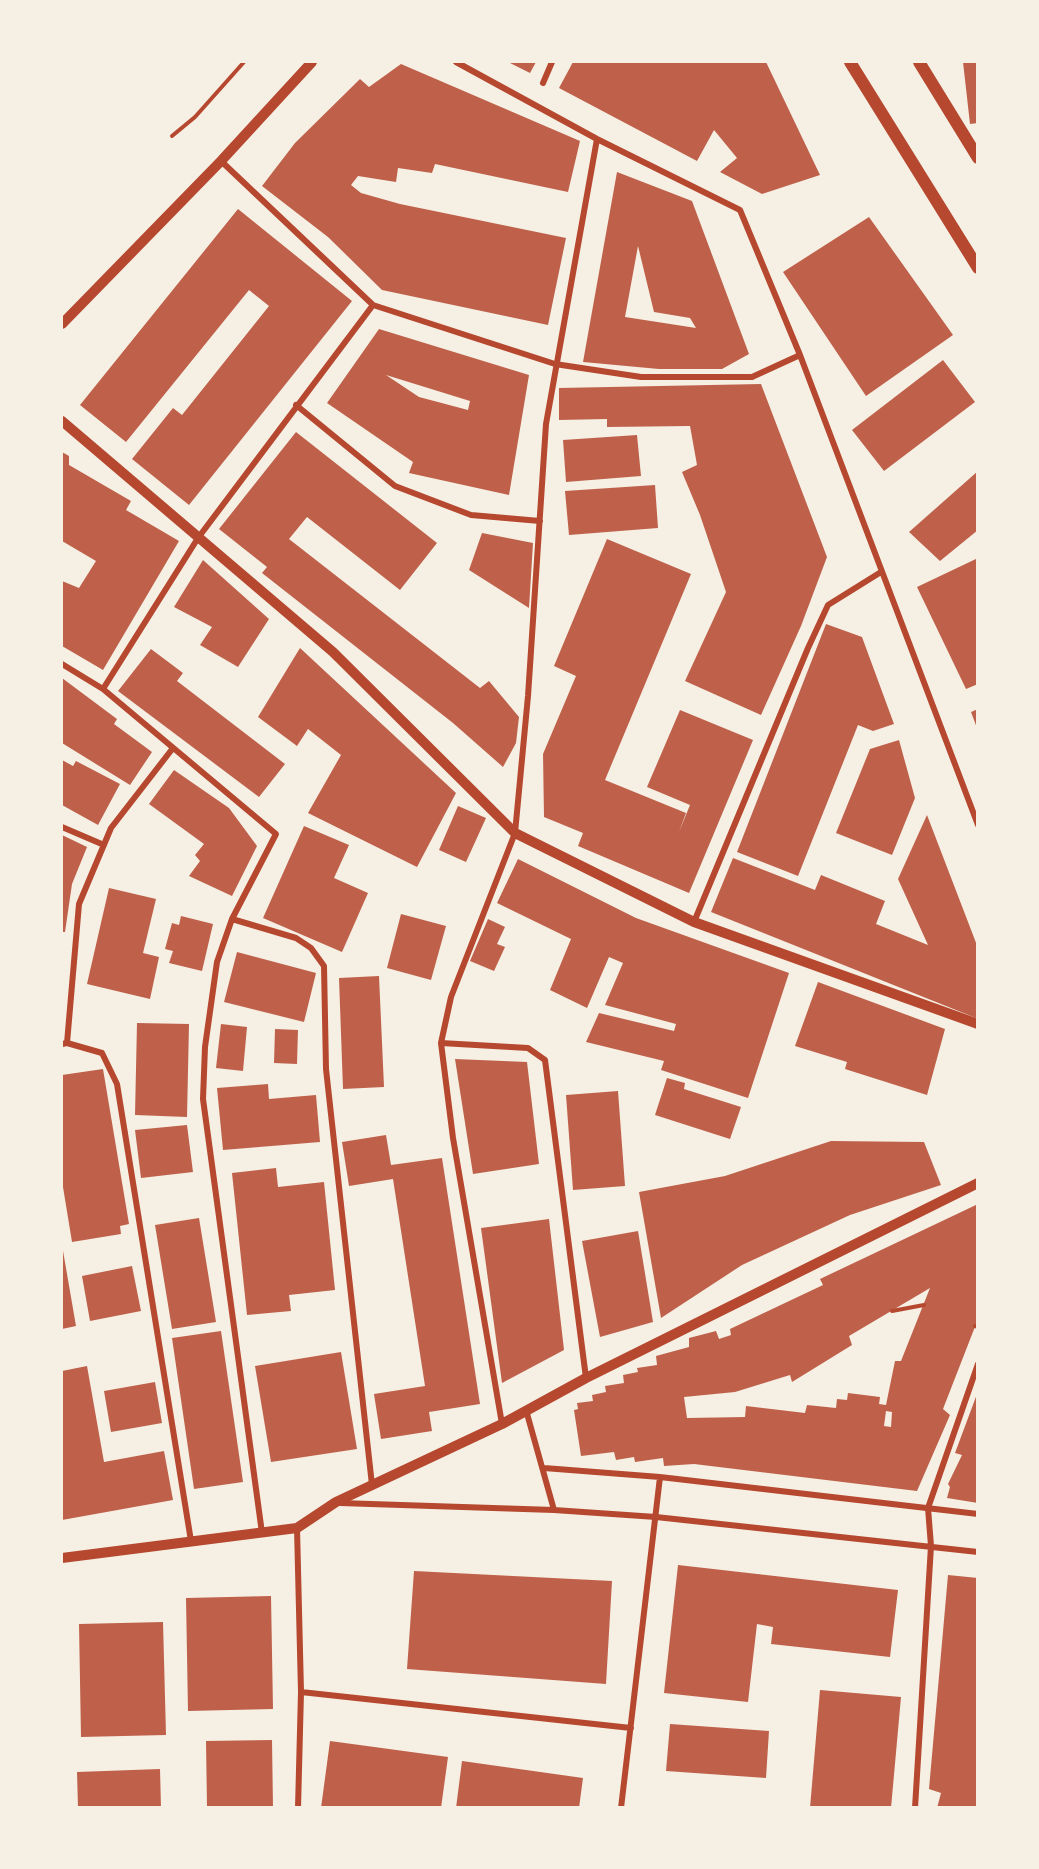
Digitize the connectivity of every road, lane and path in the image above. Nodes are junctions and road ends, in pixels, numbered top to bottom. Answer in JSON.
{"nodes":[{"id":1,"x":244,"y":62,"type":"edge"},
{"id":2,"x":312,"y":62,"type":"edge"},
{"id":3,"x":456,"y":62,"type":"edge"},
{"id":4,"x":552,"y":62,"type":"edge"},
{"id":5,"x":850,"y":62,"type":"edge"},
{"id":6,"x":919,"y":62,"type":"edge"},
{"id":7,"x":543,"y":83,"type":"dead end"},
{"id":8,"x":172,"y":136,"type":"dead end"},
{"id":9,"x":597,"y":140,"type":"junction"},
{"id":10,"x":978,"y":158,"type":"edge"},
{"id":11,"x":221,"y":161,"type":"junction"},
{"id":12,"x":978,"y":268,"type":"edge"},
{"id":13,"x":373,"y":305,"type":"junction"},
{"id":14,"x":62,"y":324,"type":"edge"},
{"id":15,"x":800,"y":355,"type":"junction"},
{"id":16,"x":555,"y":364,"type":"junction"},
{"id":17,"x":296,"y":405,"type":"junction"},
{"id":18,"x":62,"y":421,"type":"edge"},
{"id":19,"x":540,"y":521,"type":"junction"},
{"id":20,"x":198,"y":538,"type":"junction"},
{"id":21,"x":881,"y":572,"type":"junction"},
{"id":22,"x":62,"y":664,"type":"edge"},
{"id":23,"x":103,"y":690,"type":"junction"},
{"id":24,"x":173,"y":748,"type":"junction"},
{"id":25,"x":978,"y":825,"type":"edge"},
{"id":26,"x":62,"y":827,"type":"edge"},
{"id":27,"x":515,"y":833,"type":"junction"},
{"id":28,"x":104,"y":845,"type":"junction"},
{"id":29,"x":232,"y":919,"type":"junction"},
{"id":30,"x":694,"y":922,"type":"junction"},
{"id":31,"x":978,"y":1024,"type":"edge"},
{"id":32,"x":441,"y":1043,"type":"junction"},
{"id":33,"x":64,"y":1044,"type":"edge"},
{"id":34,"x":978,"y":1183,"type":"edge"},
{"id":35,"x":924,"y":1305,"type":"dead end"},
{"id":36,"x":892,"y":1311,"type":"dead end"},
{"id":37,"x":978,"y":1364,"type":"edge"},
{"id":38,"x":586,"y":1378,"type":"junction"},
{"id":39,"x":526,"y":1410,"type":"junction"},
{"id":40,"x":502,"y":1424,"type":"junction"},
{"id":41,"x":544,"y":1468,"type":"junction"},
{"id":42,"x":660,"y":1477,"type":"junction"},
{"id":43,"x":372,"y":1485,"type":"junction"},
{"id":44,"x":336,"y":1503,"type":"junction"},
{"id":45,"x":928,"y":1508,"type":"junction"},
{"id":46,"x":554,"y":1510,"type":"junction"},
{"id":47,"x":978,"y":1514,"type":"edge"},
{"id":48,"x":656,"y":1517,"type":"junction"},
{"id":49,"x":297,"y":1528,"type":"junction"},
{"id":50,"x":262,"y":1533,"type":"junction"},
{"id":51,"x":191,"y":1541,"type":"junction"},
{"id":52,"x":931,"y":1546,"type":"junction"},
{"id":53,"x":978,"y":1552,"type":"edge"},
{"id":54,"x":62,"y":1558,"type":"edge"},
{"id":55,"x":301,"y":1692,"type":"junction"},
{"id":56,"x":631,"y":1728,"type":"junction"},
{"id":57,"x":298,"y":1808,"type":"edge"},
{"id":58,"x":621,"y":1808,"type":"edge"},
{"id":59,"x":915,"y":1808,"type":"edge"}],
"edges":[{"from":1,"to":8,"type":"path"},
{"from":2,"to":11,"type":"street"},
{"from":3,"to":9,"type":"street"},
{"from":4,"to":7,"type":"street"},
{"from":5,"to":12,"type":"main road"},
{"from":6,"to":10,"type":"main road"},
{"from":9,"to":15,"type":"street"},
{"from":9,"to":16,"type":"street"},
{"from":11,"to":13,"type":"street"},
{"from":11,"to":14,"type":"street"},
{"from":13,"to":16,"type":"street"},
{"from":13,"to":17,"type":"street"},
{"from":15,"to":16,"type":"street"},
{"from":15,"to":21,"type":"street"},
{"from":16,"to":19,"type":"street"},
{"from":17,"to":19,"type":"street"},
{"from":17,"to":20,"type":"street"},
{"from":18,"to":20,"type":"street"},
{"from":19,"to":27,"type":"street"},
{"from":20,"to":23,"type":"street"},
{"from":20,"to":27,"type":"street"},
{"from":21,"to":25,"type":"street"},
{"from":21,"to":30,"type":"street"},
{"from":22,"to":23,"type":"street"},
{"from":23,"to":24,"type":"street"},
{"from":24,"to":28,"type":"street"},
{"from":24,"to":29,"type":"street"},
{"from":26,"to":28,"type":"street"},
{"from":27,"to":30,"type":"street"},
{"from":27,"to":32,"type":"street"},
{"from":28,"to":33,"type":"street"},
{"from":29,"to":43,"type":"street"},
{"from":29,"to":50,"type":"street"},
{"from":30,"to":31,"type":"street"},
{"from":32,"to":38,"type":"street"},
{"from":32,"to":40,"type":"street"},
{"from":33,"to":51,"type":"street"},
{"from":34,"to":38,"type":"street"},
{"from":35,"to":36,"type":"path"},
{"from":37,"to":45,"type":"street"},
{"from":38,"to":39,"type":"street"},
{"from":39,"to":40,"type":"street"},
{"from":39,"to":41,"type":"street"},
{"from":40,"to":43,"type":"street"},
{"from":41,"to":42,"type":"street"},
{"from":41,"to":46,"type":"street"},
{"from":42,"to":45,"type":"street"},
{"from":42,"to":48,"type":"street"},
{"from":43,"to":44,"type":"street"},
{"from":44,"to":46,"type":"street"},
{"from":44,"to":49,"type":"street"},
{"from":45,"to":47,"type":"street"},
{"from":45,"to":52,"type":"street"},
{"from":46,"to":48,"type":"street"},
{"from":48,"to":52,"type":"street"},
{"from":48,"to":56,"type":"street"},
{"from":49,"to":50,"type":"street"},
{"from":49,"to":55,"type":"street"},
{"from":50,"to":51,"type":"street"},
{"from":51,"to":54,"type":"street"},
{"from":52,"to":53,"type":"street"},
{"from":52,"to":59,"type":"street"},
{"from":55,"to":56,"type":"street"},
{"from":55,"to":57,"type":"street"},
{"from":56,"to":58,"type":"street"}]}
